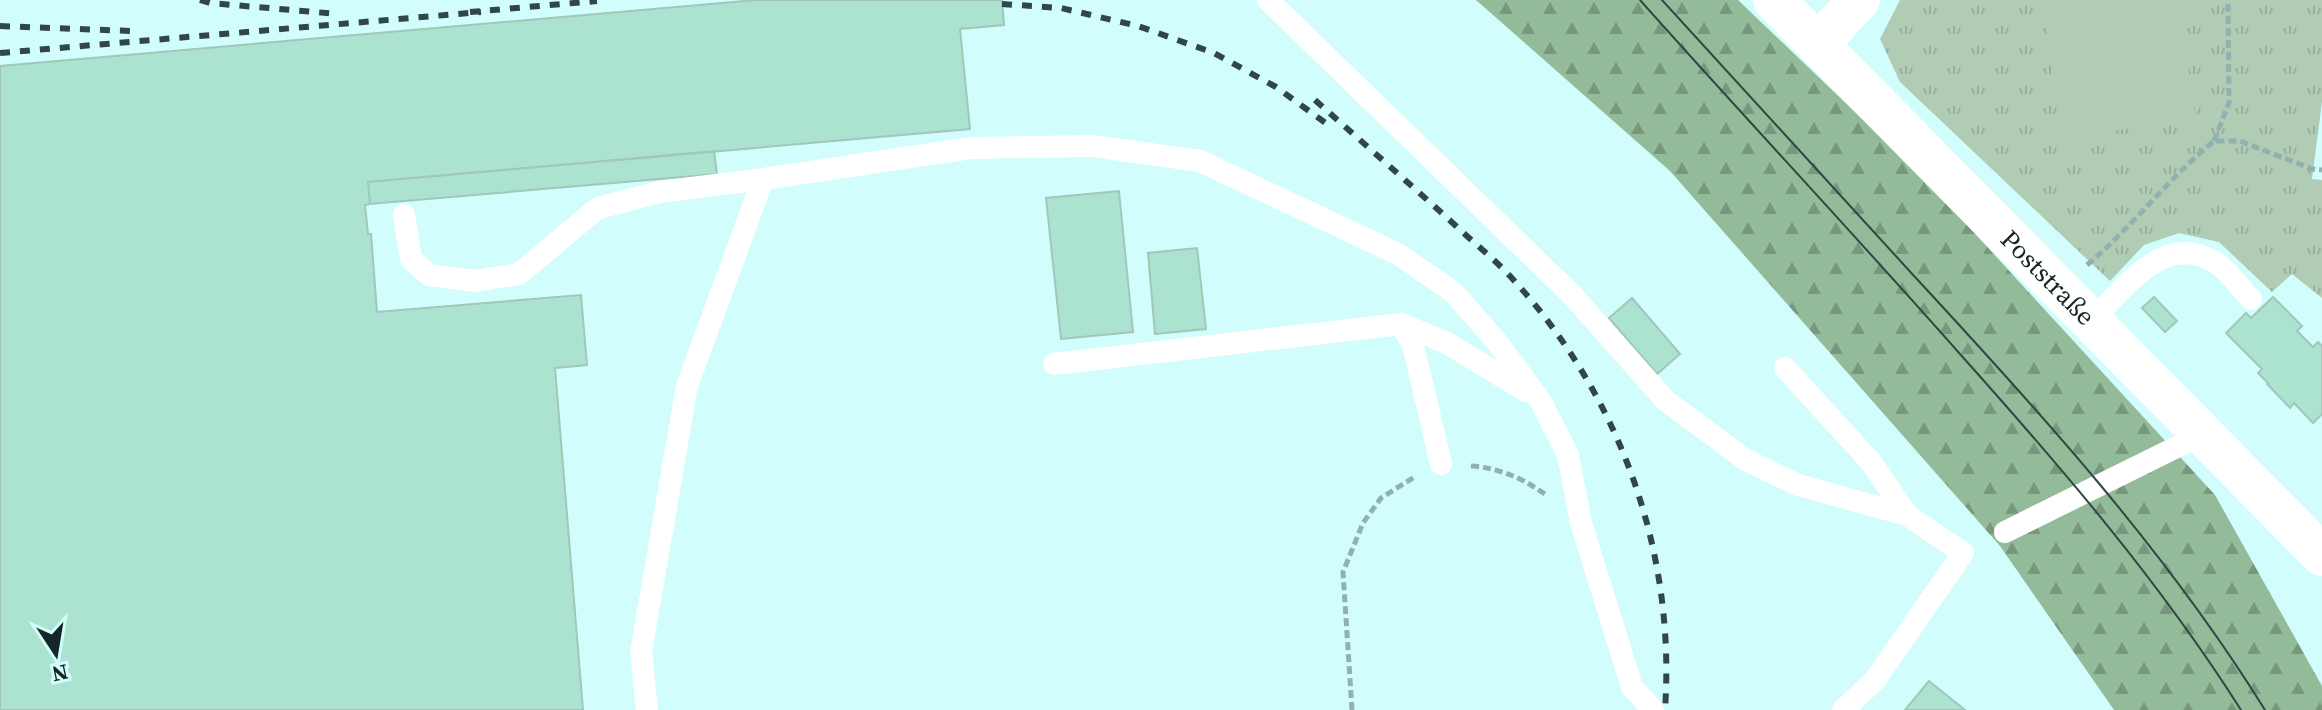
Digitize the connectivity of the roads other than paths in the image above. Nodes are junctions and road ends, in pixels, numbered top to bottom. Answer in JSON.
{"nodes":[{"id":1,"x":1268,"y":0,"type":"edge"},
{"id":2,"x":1774,"y":0,"type":"edge"},
{"id":3,"x":1859,"y":0,"type":"edge"},
{"id":4,"x":1818,"y":44,"type":"junction"},
{"id":5,"x":763,"y":179,"type":"junction"},
{"id":6,"x":404,"y":215,"type":"dead end"},
{"id":7,"x":2251,"y":299,"type":"dead end"},
{"id":8,"x":2092,"y":320,"type":"junction"},
{"id":9,"x":1401,"y":324,"type":"junction"},
{"id":10,"x":1054,"y":364,"type":"dead end"},
{"id":11,"x":1785,"y":368,"type":"dead end"},
{"id":12,"x":1540,"y":400,"type":"junction"},
{"id":13,"x":2205,"y":433,"type":"junction"},
{"id":14,"x":1441,"y":464,"type":"road end"},
{"id":15,"x":1907,"y":515,"type":"junction"},
{"id":16,"x":2005,"y":532,"type":"dead end"},
{"id":17,"x":2322,"y":555,"type":"edge"},
{"id":18,"x":647,"y":710,"type":"edge"},
{"id":19,"x":1653,"y":710,"type":"edge"},
{"id":20,"x":1843,"y":710,"type":"edge"}],
"edges":[{"from":1,"to":15,"type":"lane"},
{"from":2,"to":4,"type":"street","name":"Poststraße"},
{"from":3,"to":4,"type":"street"},
{"from":4,"to":8,"type":"street","name":"Poststraße"},
{"from":5,"to":6,"type":"lane"},
{"from":5,"to":12,"type":"lane"},
{"from":5,"to":18,"type":"lane"},
{"from":7,"to":8,"type":"lane"},
{"from":8,"to":13,"type":"street","name":"Poststraße"},
{"from":9,"to":10,"type":"lane"},
{"from":9,"to":12,"type":"lane"},
{"from":9,"to":14,"type":"lane"},
{"from":11,"to":15,"type":"lane"},
{"from":12,"to":19,"type":"lane"},
{"from":13,"to":16,"type":"lane"},
{"from":13,"to":17,"type":"street","name":"Poststraße"},
{"from":15,"to":20,"type":"lane"}]}
